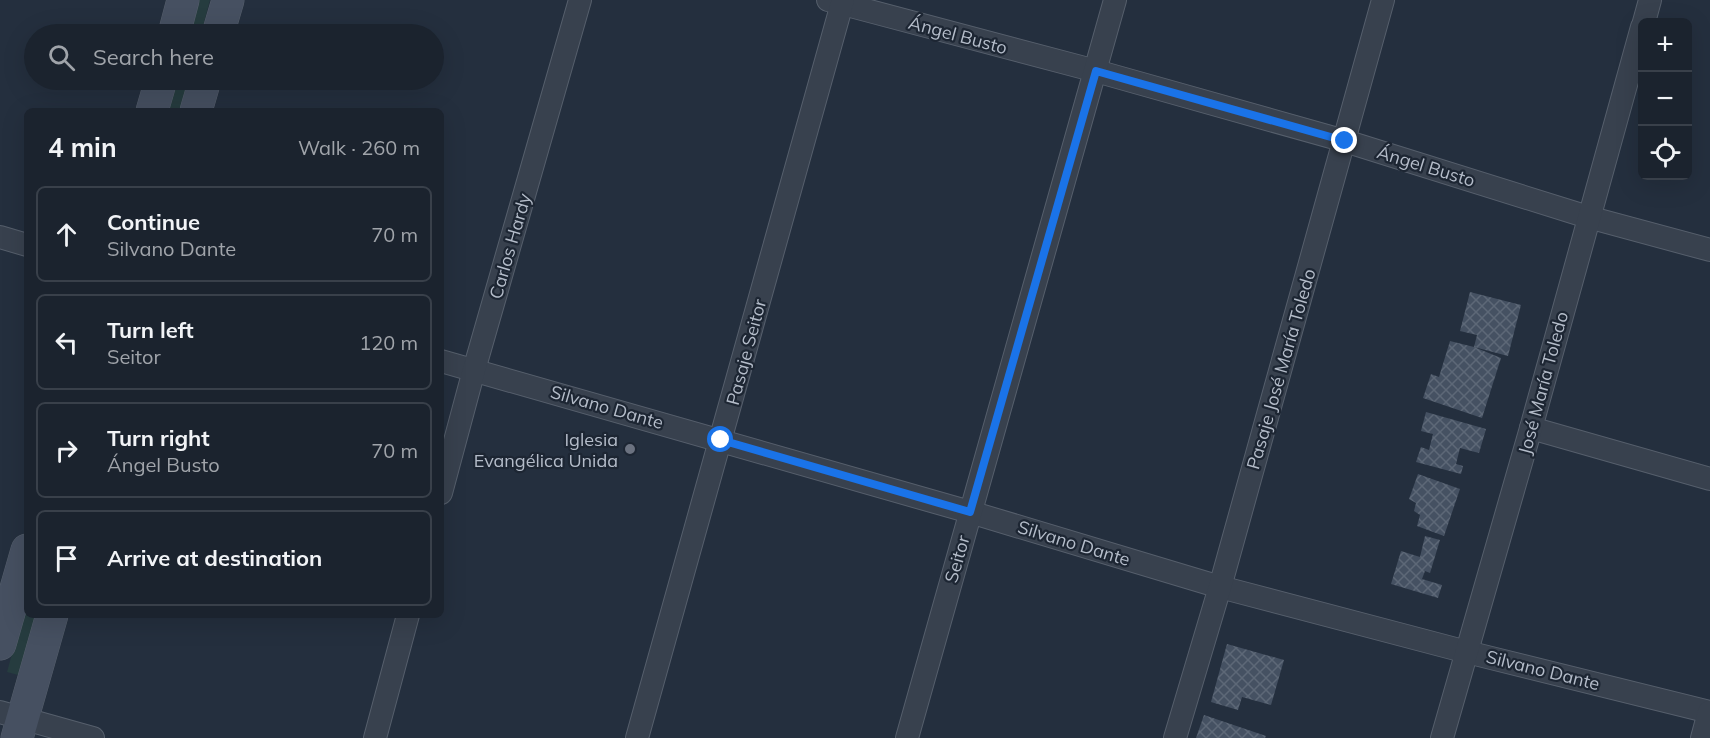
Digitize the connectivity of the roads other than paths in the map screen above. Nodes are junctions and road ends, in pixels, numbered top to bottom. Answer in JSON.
{"nodes":[{"id":1,"x":183,"y":0,"type":"edge"},
{"id":2,"x":228,"y":0,"type":"edge"},
{"id":3,"x":580,"y":0,"type":"edge"},
{"id":4,"x":1115,"y":0,"type":"edge"},
{"id":5,"x":1383,"y":0,"type":"edge"},
{"id":6,"x":1650,"y":0,"type":"edge"},
{"id":7,"x":838,"y":1,"type":"edge"},
{"id":8,"x":1645,"y":18,"type":"edge"},
{"id":9,"x":177,"y":24,"type":"edge"},
{"id":10,"x":221,"y":24,"type":"edge"},
{"id":11,"x":1638,"y":41,"type":"edge"},
{"id":12,"x":1096,"y":71,"type":"junction"},
{"id":13,"x":158,"y":90,"type":"edge"},
{"id":14,"x":202,"y":90,"type":"edge"},
{"id":15,"x":153,"y":108,"type":"edge"},
{"id":16,"x":197,"y":108,"type":"edge"},
{"id":17,"x":1345,"y":141,"type":"junction"},
{"id":18,"x":1588,"y":217,"type":"junction"},
{"id":19,"x":0,"y":237,"type":"edge"},
{"id":20,"x":24,"y":244,"type":"edge"},
{"id":21,"x":1710,"y":250,"type":"edge"},
{"id":22,"x":444,"y":362,"type":"edge"},
{"id":23,"x":474,"y":370,"type":"junction"},
{"id":24,"x":1531,"y":428,"type":"junction"},
{"id":25,"x":721,"y":440,"type":"junction"},
{"id":26,"x":1710,"y":479,"type":"edge"},
{"id":27,"x":444,"y":482,"type":"edge"},
{"id":28,"x":970,"y":512,"type":"junction"},
{"id":29,"x":24,"y":560,"type":"edge"},
{"id":30,"x":1220,"y":586,"type":"junction"},
{"id":31,"x":51,"y":618,"type":"edge"},
{"id":32,"x":407,"y":618,"type":"edge"},
{"id":33,"x":0,"y":644,"type":"edge"},
{"id":34,"x":1467,"y":652,"type":"junction"},
{"id":35,"x":1709,"y":712,"type":"edge"},
{"id":36,"x":13,"y":722,"type":"edge"},
{"id":37,"x":93,"y":738,"type":"edge"},
{"id":38,"x":375,"y":738,"type":"edge"},
{"id":39,"x":637,"y":738,"type":"edge"},
{"id":40,"x":907,"y":738,"type":"edge"},
{"id":41,"x":1175,"y":738,"type":"edge"},
{"id":42,"x":1442,"y":738,"type":"edge"},
{"id":43,"x":1702,"y":738,"type":"edge"}],
"edges":[{"from":1,"to":9,"type":"main road"},
{"from":2,"to":10,"type":"main road"},
{"from":3,"to":23,"type":"street","name":"Carlos Hardy"},
{"from":4,"to":12,"type":"street","name":"Seitor"},
{"from":5,"to":17,"type":"street","name":"Pasaje José María Toledo"},
{"from":6,"to":8,"type":"street"},
{"from":7,"to":12,"type":"street","name":"Ángel Busto"},
{"from":7,"to":25,"type":"street","name":"Pasaje Seitor"},
{"from":11,"to":18,"type":"street","name":"José María Toledo"},
{"from":12,"to":17,"type":"street","name":"Ángel Busto"},
{"from":12,"to":28,"type":"street","name":"Seitor"},
{"from":13,"to":15,"type":"main road"},
{"from":14,"to":16,"type":"main road"},
{"from":17,"to":18,"type":"street","name":"Ángel Busto"},
{"from":17,"to":30,"type":"street","name":"Pasaje José María Toledo"},
{"from":18,"to":21,"type":"street","name":"Ángel Busto"},
{"from":18,"to":24,"type":"street","name":"José María Toledo"},
{"from":19,"to":20,"type":"street"},
{"from":22,"to":23,"type":"street","name":"Silvano Dante"},
{"from":23,"to":25,"type":"street","name":"Silvano Dante"},
{"from":23,"to":27,"type":"street","name":"Carlos Hardy"},
{"from":24,"to":26,"type":"street"},
{"from":24,"to":34,"type":"street","name":"José María Toledo"},
{"from":25,"to":28,"type":"street","name":"Silvano Dante"},
{"from":25,"to":39,"type":"street","name":"Pasaje Seitor"},
{"from":28,"to":30,"type":"street","name":"Silvano Dante"},
{"from":28,"to":40,"type":"street","name":"Seitor"},
{"from":29,"to":33,"type":"main road"},
{"from":30,"to":34,"type":"street","name":"Silvano Dante"},
{"from":30,"to":41,"type":"street","name":"Pasaje José María Toledo"},
{"from":31,"to":36,"type":"main road"},
{"from":32,"to":38,"type":"street"},
{"from":34,"to":35,"type":"street","name":"Silvano Dante"},
{"from":34,"to":42,"type":"street","name":"José María Toledo"},
{"from":35,"to":43,"type":"street"},
{"from":36,"to":37,"type":"street"}]}
